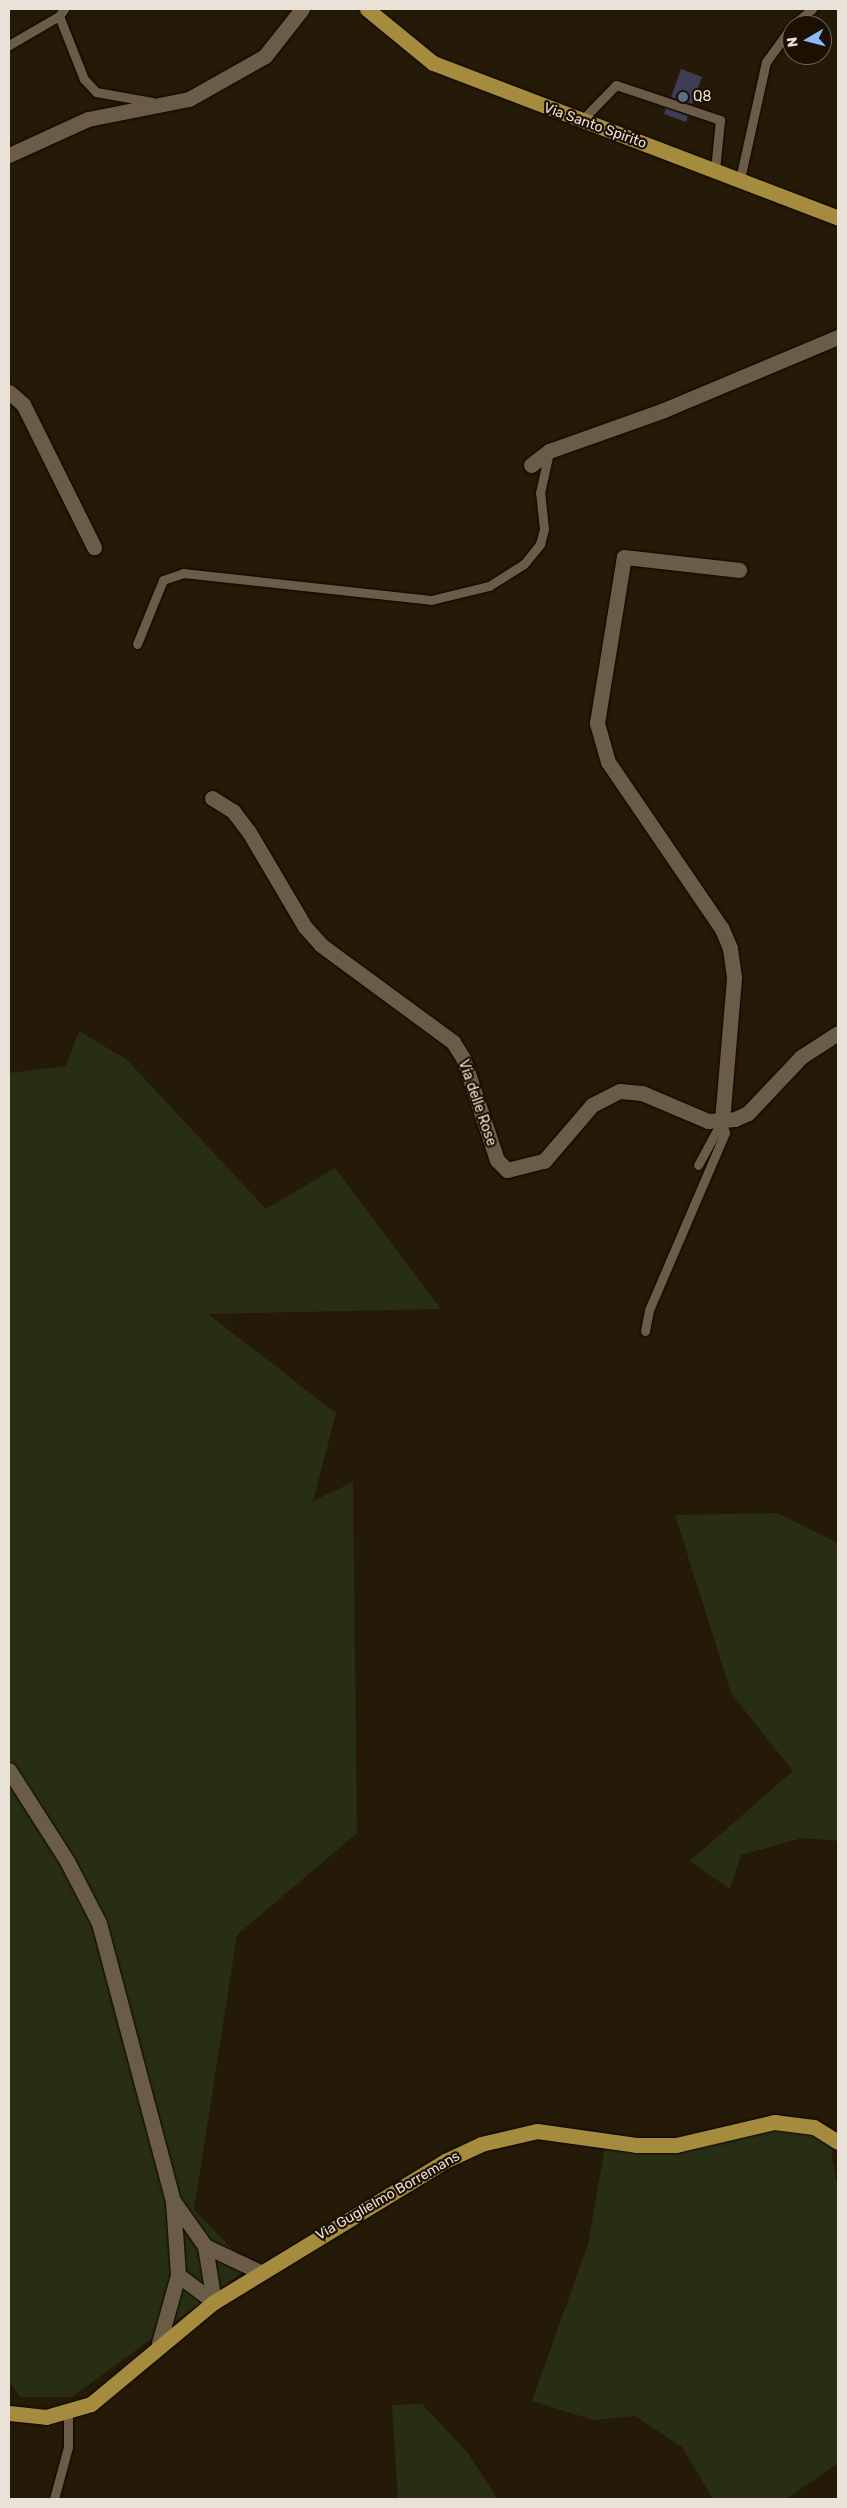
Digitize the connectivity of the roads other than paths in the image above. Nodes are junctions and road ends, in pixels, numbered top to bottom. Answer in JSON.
{"nodes":[{"id":1,"x":302,"y":9,"type":"edge"},
{"id":2,"x":367,"y":9,"type":"edge"},
{"id":3,"x":62,"y":13,"type":"edge"},
{"id":4,"x":782,"y":41,"type":"edge"},
{"id":5,"x":9,"y":45,"type":"edge"},
{"id":6,"x":166,"y":104,"type":"junction"},
{"id":7,"x":581,"y":121,"type":"junction"},
{"id":8,"x":9,"y":155,"type":"edge"},
{"id":9,"x":715,"y":170,"type":"junction"},
{"id":10,"x":740,"y":179,"type":"junction"},
{"id":11,"x":838,"y":218,"type":"edge"},
{"id":12,"x":838,"y":337,"type":"edge"},
{"id":13,"x":9,"y":392,"type":"edge"},
{"id":14,"x":549,"y":451,"type":"junction"},
{"id":15,"x":531,"y":465,"type":"dead end"},
{"id":16,"x":94,"y":547,"type":"dead end"},
{"id":17,"x":739,"y":570,"type":"dead end"},
{"id":18,"x":137,"y":644,"type":"dead end"},
{"id":19,"x":212,"y":798,"type":"dead end"},
{"id":20,"x":838,"y":1033,"type":"edge"},
{"id":21,"x":722,"y":1121,"type":"junction"},
{"id":22,"x":698,"y":1165,"type":"dead end"},
{"id":23,"x":645,"y":1331,"type":"dead end"},
{"id":24,"x":9,"y":1770,"type":"edge"},
{"id":25,"x":838,"y":2142,"type":"edge"},
{"id":26,"x":173,"y":2201,"type":"junction"},
{"id":27,"x":204,"y":2246,"type":"junction"},
{"id":28,"x":260,"y":2272,"type":"junction"},
{"id":29,"x":178,"y":2275,"type":"junction"},
{"id":30,"x":214,"y":2302,"type":"junction"},
{"id":31,"x":159,"y":2343,"type":"junction"},
{"id":32,"x":9,"y":2413,"type":"edge"},
{"id":33,"x":68,"y":2413,"type":"junction"},
{"id":34,"x":54,"y":2499,"type":"edge"}],
"edges":[{"from":1,"to":6,"type":"street"},
{"from":2,"to":7,"type":"main road","name":"Via Santo Spirito"},
{"from":3,"to":5,"type":"lane"},
{"from":3,"to":6,"type":"lane"},
{"from":4,"to":10,"type":"lane"},
{"from":6,"to":8,"type":"street"},
{"from":7,"to":9,"type":"main road","name":"Via Santo Spirito"},
{"from":7,"to":9,"type":"lane"},
{"from":9,"to":10,"type":"main road","name":"Via Santo Spirito"},
{"from":10,"to":11,"type":"main road","name":"Via Santo Spirito"},
{"from":12,"to":14,"type":"street"},
{"from":13,"to":16,"type":"street"},
{"from":14,"to":15,"type":"street"},
{"from":14,"to":18,"type":"lane"},
{"from":17,"to":21,"type":"street"},
{"from":19,"to":21,"type":"street","name":"Via delle Rose"},
{"from":20,"to":21,"type":"street","name":"Via delle Rose"},
{"from":21,"to":22,"type":"lane"},
{"from":21,"to":23,"type":"lane"},
{"from":24,"to":26,"type":"street"},
{"from":25,"to":28,"type":"main road","name":"Via Guglielmo Borremans"},
{"from":26,"to":27,"type":"street"},
{"from":26,"to":29,"type":"street"},
{"from":27,"to":28,"type":"street"},
{"from":27,"to":30,"type":"street"},
{"from":28,"to":30,"type":"main road","name":"Via Guglielmo Borremans"},
{"from":29,"to":30,"type":"street"},
{"from":29,"to":31,"type":"street"},
{"from":30,"to":31,"type":"main road","name":"Via Guglielmo Borremans"},
{"from":31,"to":33,"type":"main road","name":"Via Guglielmo Borremans"},
{"from":32,"to":33,"type":"main road","name":"Via Guglielmo Borremans"},
{"from":33,"to":34,"type":"lane"}]}
